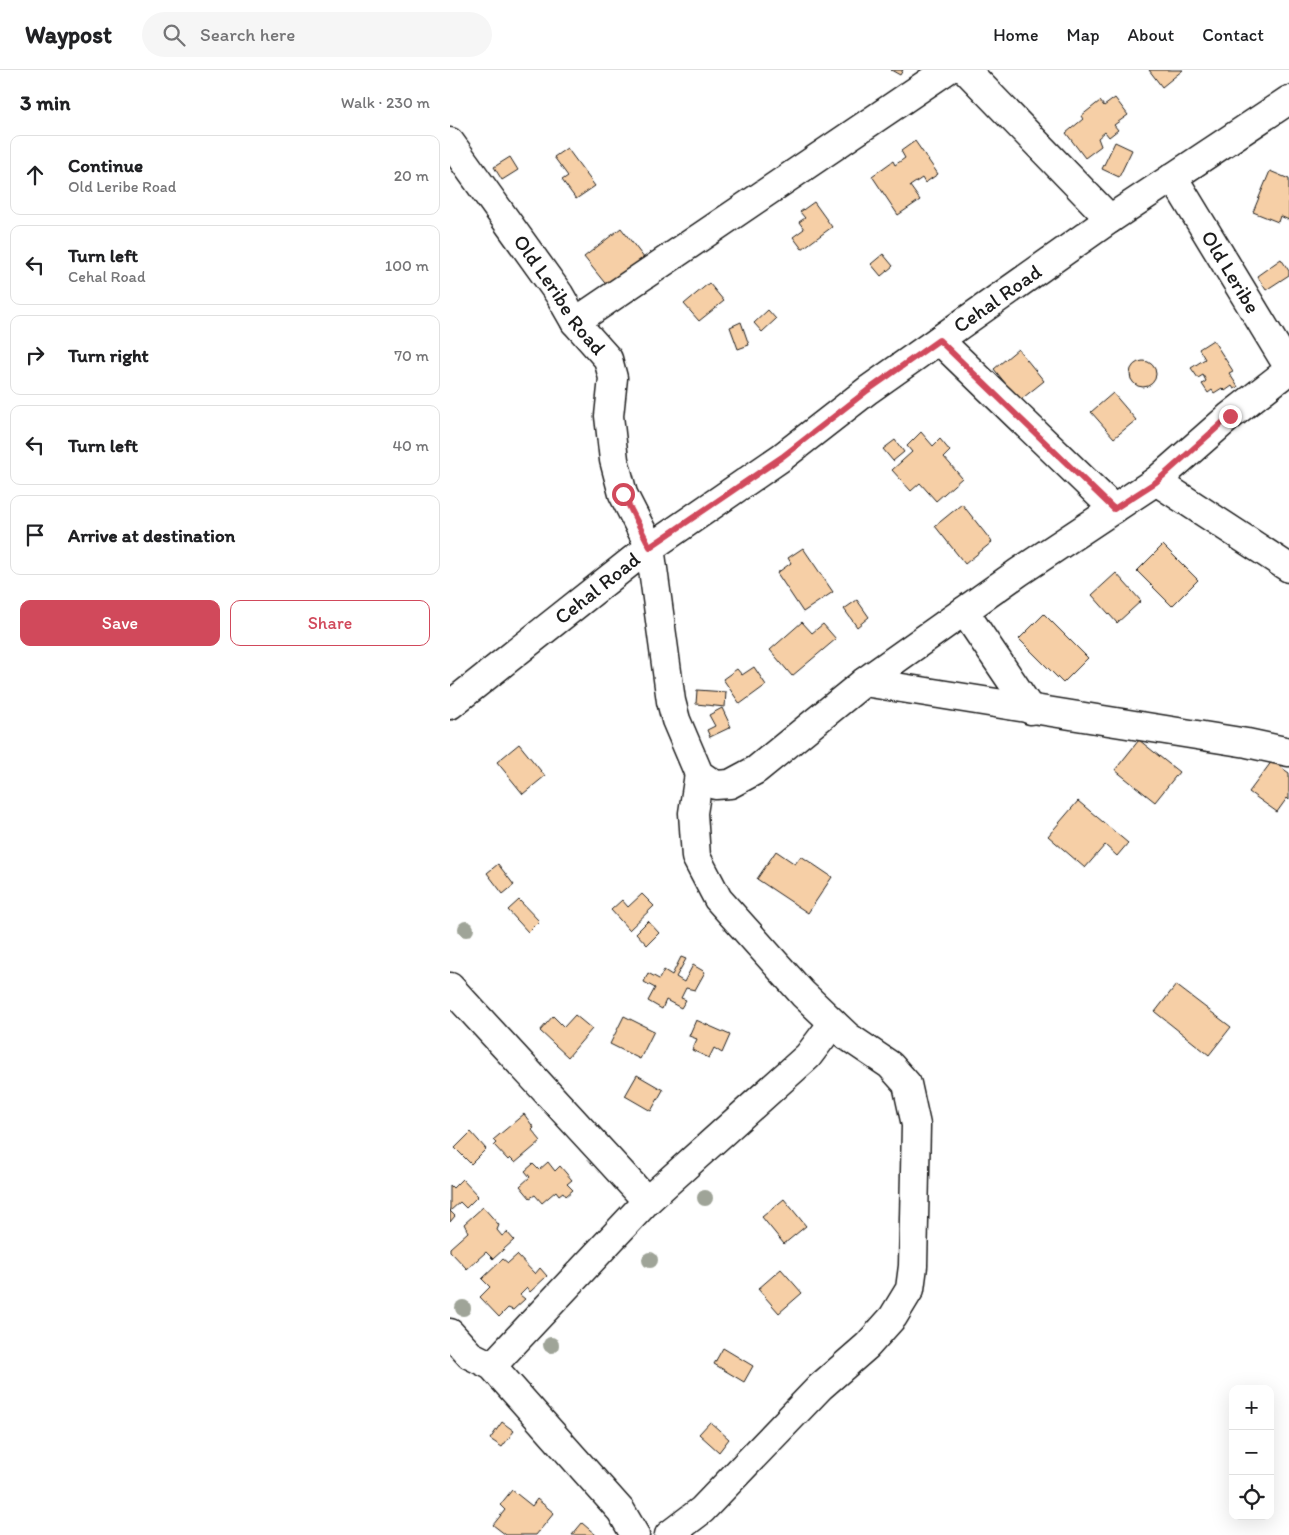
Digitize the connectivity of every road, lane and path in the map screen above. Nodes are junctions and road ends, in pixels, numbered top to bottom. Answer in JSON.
{"nodes":[{"id":1,"x":947,"y":70,"type":"edge"},
{"id":2,"x":966,"y":70,"type":"edge"},
{"id":3,"x":1289,"y":100,"type":"edge"},
{"id":4,"x":450,"y":142,"type":"edge"},
{"id":5,"x":1173,"y":177,"type":"junction"},
{"id":6,"x":1110,"y":219,"type":"junction"},
{"id":7,"x":575,"y":322,"type":"junction"},
{"id":8,"x":939,"y":340,"type":"junction"},
{"id":9,"x":1289,"y":369,"type":"edge"},
{"id":10,"x":1156,"y":482,"type":"junction"},
{"id":11,"x":1114,"y":509,"type":"junction"},
{"id":12,"x":650,"y":547,"type":"junction"},
{"id":13,"x":1289,"y":568,"type":"edge"},
{"id":14,"x":964,"y":611,"type":"junction"},
{"id":15,"x":864,"y":682,"type":"junction"},
{"id":16,"x":450,"y":705,"type":"edge"},
{"id":17,"x":1031,"y":710,"type":"junction"},
{"id":18,"x":1289,"y":752,"type":"edge"},
{"id":19,"x":699,"y":774,"type":"junction"},
{"id":20,"x":450,"y":987,"type":"edge"},
{"id":21,"x":833,"y":1023,"type":"junction"},
{"id":22,"x":648,"y":1201,"type":"junction"},
{"id":23,"x":450,"y":1333,"type":"edge"},
{"id":24,"x":492,"y":1366,"type":"junction"},
{"id":25,"x":635,"y":1535,"type":"edge"},
{"id":26,"x":669,"y":1535,"type":"edge"}],
"edges":[{"from":1,"to":7,"type":"street"},
{"from":2,"to":6,"type":"street"},
{"from":3,"to":5,"type":"street","name":"Cehal Road"},
{"from":4,"to":7,"type":"street","name":"Old Leribe Road"},
{"from":5,"to":6,"type":"street","name":"Cehal Road"},
{"from":5,"to":9,"type":"street","name":"Old Leribe"},
{"from":6,"to":8,"type":"street","name":"Cehal Road"},
{"from":7,"to":12,"type":"street","name":"Old Leribe Road"},
{"from":8,"to":11,"type":"street"},
{"from":8,"to":12,"type":"street","name":"Cehal Road"},
{"from":9,"to":10,"type":"street"},
{"from":10,"to":11,"type":"street"},
{"from":10,"to":13,"type":"street"},
{"from":11,"to":14,"type":"street"},
{"from":12,"to":16,"type":"street","name":"Cehal Road"},
{"from":12,"to":19,"type":"street","name":"Old Leribe Road"},
{"from":14,"to":15,"type":"street"},
{"from":14,"to":17,"type":"street"},
{"from":15,"to":17,"type":"street"},
{"from":15,"to":19,"type":"street"},
{"from":17,"to":18,"type":"street"},
{"from":19,"to":21,"type":"street"},
{"from":20,"to":22,"type":"street"},
{"from":21,"to":22,"type":"street"},
{"from":21,"to":26,"type":"street"},
{"from":22,"to":24,"type":"street"},
{"from":23,"to":24,"type":"street"},
{"from":24,"to":25,"type":"street"}]}
